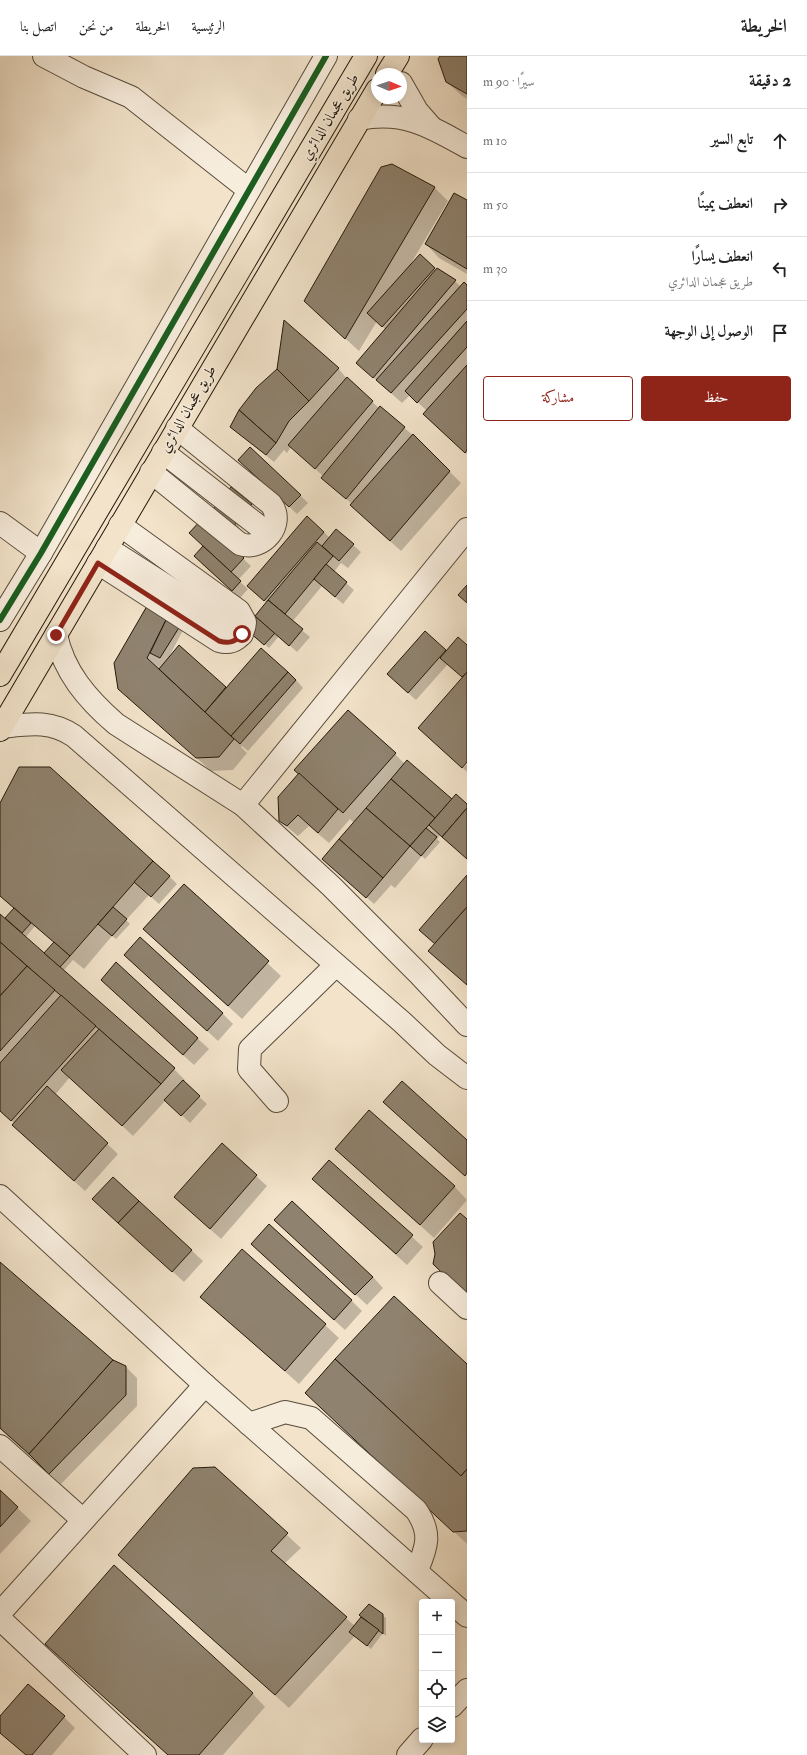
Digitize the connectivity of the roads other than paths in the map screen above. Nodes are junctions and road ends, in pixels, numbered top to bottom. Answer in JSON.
{"nodes":[{"id":1,"x":44,"y":56,"type":"edge"},
{"id":2,"x":326,"y":56,"type":"edge"},
{"id":3,"x":366,"y":56,"type":"edge"},
{"id":4,"x":407,"y":94,"type":"edge"},
{"id":5,"x":371,"y":100,"type":"edge"},
{"id":6,"x":359,"y":119,"type":"junction"},
{"id":7,"x":431,"y":126,"type":"junction"},
{"id":8,"x":467,"y":147,"type":"edge"},
{"id":9,"x":249,"y":190,"type":"junction"},
{"id":10,"x":177,"y":428,"type":"junction"},
{"id":11,"x":163,"y":452,"type":"junction"},
{"id":12,"x":151,"y":472,"type":"junction"},
{"id":13,"x":0,"y":523,"type":"edge"},
{"id":14,"x":120,"y":525,"type":"junction"},
{"id":15,"x":467,"y":529,"type":"edge"},
{"id":16,"x":269,"y":534,"type":"junction"},
{"id":17,"x":41,"y":553,"type":"junction"},
{"id":18,"x":102,"y":556,"type":"junction"},
{"id":19,"x":0,"y":620,"type":"edge"},
{"id":20,"x":242,"y":634,"type":"junction"},
{"id":21,"x":56,"y":635,"type":"junction"},
{"id":22,"x":0,"y":674,"type":"edge"},
{"id":23,"x":1,"y":729,"type":"edge"},
{"id":24,"x":243,"y":805,"type":"junction"},
{"id":25,"x":336,"y":965,"type":"junction"},
{"id":26,"x":467,"y":1026,"type":"edge"},
{"id":27,"x":467,"y":1078,"type":"edge"},
{"id":28,"x":277,"y":1101,"type":"dead end"},
{"id":29,"x":0,"y":1196,"type":"edge"},
{"id":30,"x":440,"y":1283,"type":"dead end"},
{"id":31,"x":467,"y":1308,"type":"edge"},
{"id":32,"x":205,"y":1385,"type":"junction"},
{"id":33,"x":249,"y":1424,"type":"junction"},
{"id":34,"x":0,"y":1446,"type":"edge"},
{"id":35,"x":83,"y":1520,"type":"junction"},
{"id":36,"x":417,"y":1570,"type":"junction"},
{"id":37,"x":449,"y":1599,"type":"edge"},
{"id":38,"x":455,"y":1605,"type":"edge"},
{"id":39,"x":0,"y":1613,"type":"edge"},
{"id":40,"x":467,"y":1616,"type":"edge"},
{"id":41,"x":0,"y":1618,"type":"edge"},
{"id":42,"x":467,"y":1690,"type":"edge"},
{"id":43,"x":455,"y":1703,"type":"edge"},
{"id":44,"x":419,"y":1742,"type":"edge"},
{"id":45,"x":145,"y":1755,"type":"edge"},
{"id":46,"x":408,"y":1755,"type":"edge"}],
"edges":[{"from":1,"to":9,"type":"street"},
{"from":2,"to":9,"type":"street"},
{"from":3,"to":22,"type":"main road","name":"طريق عجمان الدائري"},
{"from":4,"to":7,"type":"street"},
{"from":5,"to":6,"type":"main road","name":"طريق عجمان الدائري"},
{"from":6,"to":7,"type":"street"},
{"from":6,"to":10,"type":"main road","name":"طريق عجمان الدائري"},
{"from":7,"to":8,"type":"street"},
{"from":9,"to":17,"type":"street"},
{"from":10,"to":11,"type":"main road","name":"طريق عجمان الدائري"},
{"from":10,"to":16,"type":"street"},
{"from":11,"to":12,"type":"main road","name":"طريق عجمان الدائري"},
{"from":11,"to":16,"type":"street"},
{"from":12,"to":14,"type":"main road","name":"طريق عجمان الدائري"},
{"from":12,"to":16,"type":"street"},
{"from":13,"to":17,"type":"street"},
{"from":14,"to":18,"type":"main road","name":"طريق عجمان الدائري"},
{"from":14,"to":20,"type":"street"},
{"from":15,"to":24,"type":"street"},
{"from":17,"to":19,"type":"street"},
{"from":18,"to":20,"type":"street"},
{"from":18,"to":20,"type":"street"},
{"from":18,"to":21,"type":"main road","name":"طريق عجمان الدائري"},
{"from":21,"to":23,"type":"main road","name":"طريق عجمان الدائري"},
{"from":21,"to":24,"type":"street"},
{"from":23,"to":25,"type":"street"},
{"from":24,"to":26,"type":"street"},
{"from":25,"to":27,"type":"street"},
{"from":25,"to":28,"type":"street"},
{"from":29,"to":32,"type":"street"},
{"from":30,"to":31,"type":"street"},
{"from":32,"to":33,"type":"street"},
{"from":32,"to":35,"type":"street"},
{"from":33,"to":36,"type":"street"},
{"from":33,"to":36,"type":"street"},
{"from":34,"to":35,"type":"street"},
{"from":35,"to":39,"type":"street"},
{"from":36,"to":37,"type":"street"},
{"from":38,"to":40,"type":"street"},
{"from":41,"to":45,"type":"street"},
{"from":42,"to":43,"type":"street"},
{"from":44,"to":46,"type":"street"}]}
